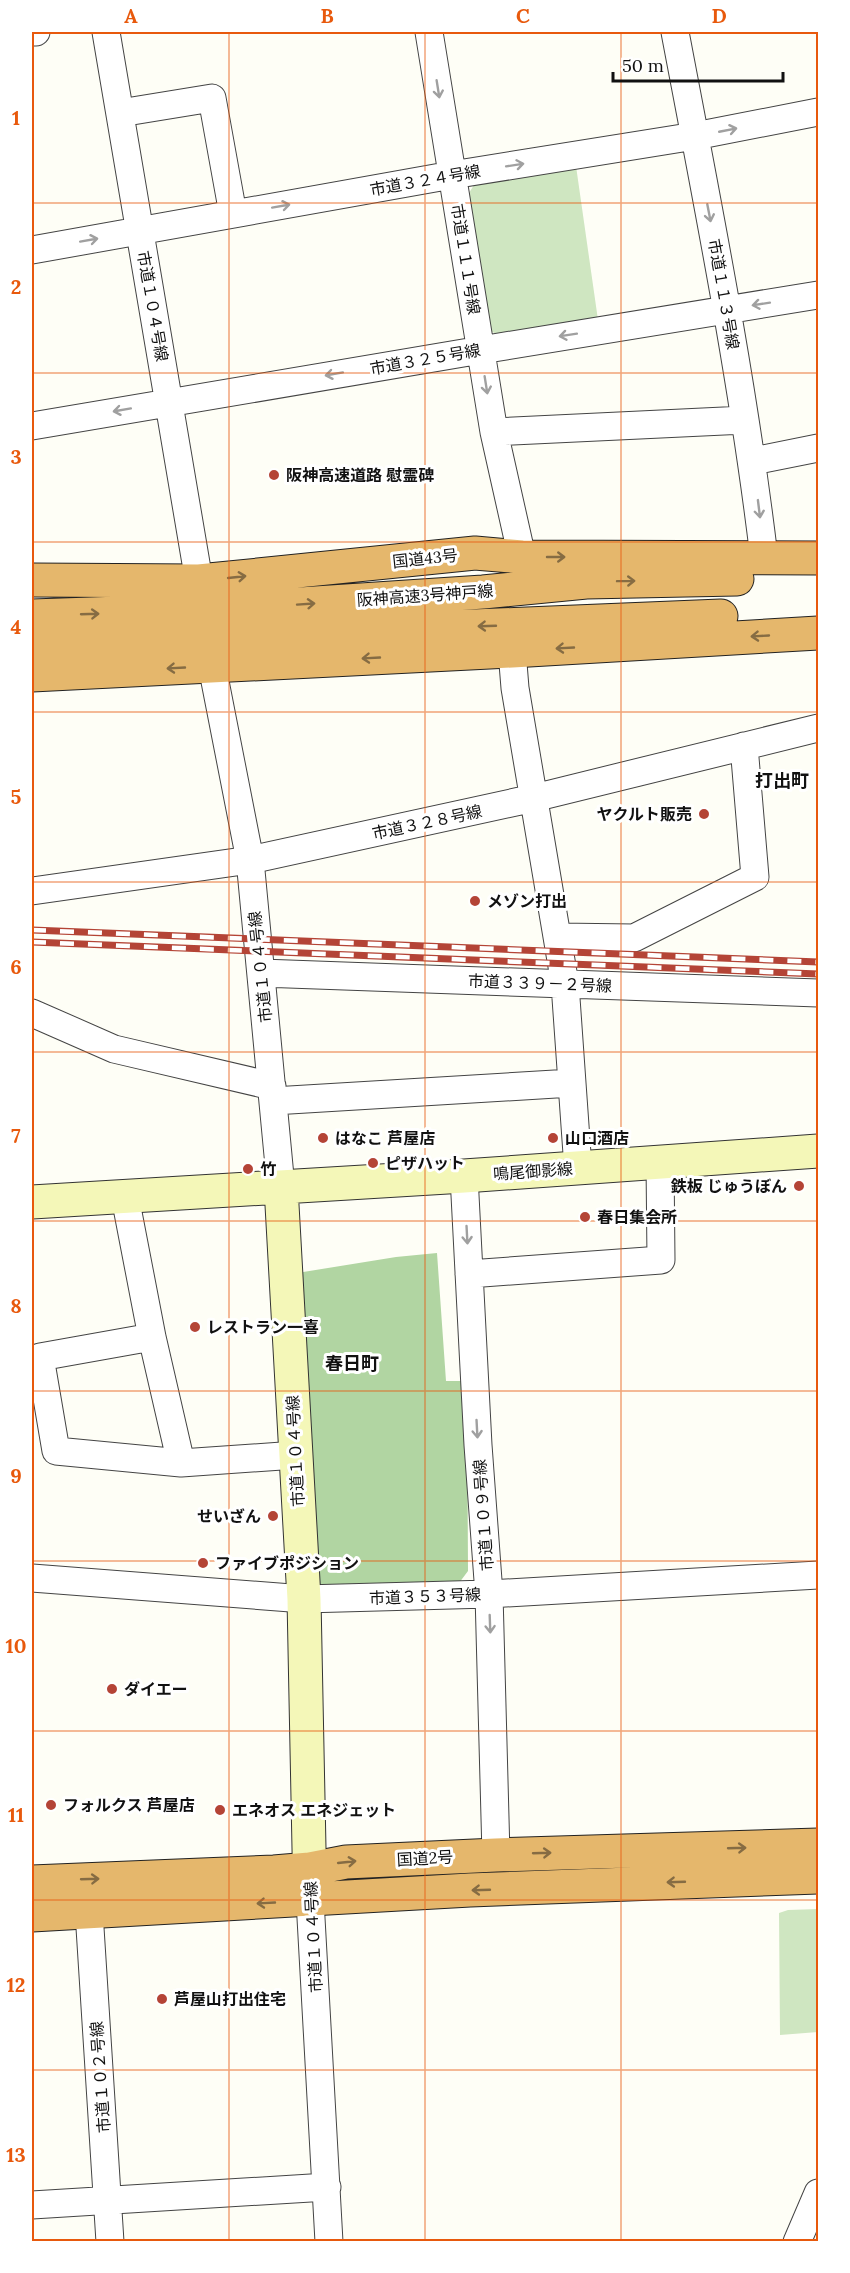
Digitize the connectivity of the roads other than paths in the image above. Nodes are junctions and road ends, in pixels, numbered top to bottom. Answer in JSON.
{"nodes":[{"id":1,"x":32,"y":32,"type":"edge"},
{"id":2,"x":36,"y":32,"type":"edge"},
{"id":3,"x":106,"y":32,"type":"edge"},
{"id":4,"x":429,"y":32,"type":"edge"},
{"id":5,"x":675,"y":32,"type":"edge"},
{"id":6,"x":120,"y":113,"type":"junction"},
{"id":7,"x":818,"y":115,"type":"edge"},
{"id":8,"x":695,"y":136,"type":"junction"},
{"id":9,"x":452,"y":175,"type":"junction"},
{"id":10,"x":233,"y":214,"type":"junction"},
{"id":11,"x":140,"y":231,"type":"junction"},
{"id":12,"x":32,"y":250,"type":"edge"},
{"id":13,"x":819,"y":295,"type":"edge"},
{"id":14,"x":728,"y":309,"type":"junction"},
{"id":15,"x":481,"y":350,"type":"junction"},
{"id":16,"x":170,"y":402,"type":"junction"},
{"id":17,"x":745,"y":420,"type":"junction"},
{"id":18,"x":32,"y":426,"type":"edge"},
{"id":19,"x":494,"y":432,"type":"junction"},
{"id":20,"x":819,"y":448,"type":"edge"},
{"id":21,"x":753,"y":460,"type":"junction"},
{"id":22,"x":522,"y":557,"type":"junction"},
{"id":23,"x":764,"y":557,"type":"junction"},
{"id":24,"x":819,"y":558,"type":"edge"},
{"id":25,"x":32,"y":570,"type":"edge"},
{"id":26,"x":819,"y":578,"type":"edge"},
{"id":27,"x":32,"y":580,"type":"edge"},
{"id":28,"x":199,"y":581,"type":"junction"},
{"id":29,"x":819,"y":612,"type":"edge"},
{"id":30,"x":32,"y":616,"type":"edge"},
{"id":31,"x":819,"y":633,"type":"edge"},
{"id":32,"x":32,"y":644,"type":"edge"},
{"id":33,"x":512,"y":651,"type":"junction"},
{"id":34,"x":212,"y":666,"type":"junction"},
{"id":35,"x":32,"y":675,"type":"edge"},
{"id":36,"x":819,"y":728,"type":"edge"},
{"id":37,"x":744,"y":746,"type":"junction"},
{"id":38,"x":534,"y":798,"type":"junction"},
{"id":39,"x":250,"y":860,"type":"junction"},
{"id":40,"x":32,"y":891,"type":"edge"},
{"id":41,"x":558,"y":937,"type":"junction"},
{"id":42,"x":261,"y":974,"type":"junction"},
{"id":43,"x":565,"y":984,"type":"junction"},
{"id":44,"x":818,"y":993,"type":"edge"},
{"id":45,"x":819,"y":1004,"type":"edge"},
{"id":46,"x":32,"y":1013,"type":"edge"},
{"id":47,"x":572,"y":1083,"type":"junction"},
{"id":48,"x":273,"y":1093,"type":"junction"},
{"id":49,"x":819,"y":1151,"type":"edge"},
{"id":50,"x":660,"y":1162,"type":"junction"},
{"id":51,"x":578,"y":1168,"type":"junction"},
{"id":52,"x":464,"y":1176,"type":"junction"},
{"id":53,"x":281,"y":1187,"type":"junction"},
{"id":54,"x":125,"y":1197,"type":"junction"},
{"id":55,"x":32,"y":1202,"type":"edge"},
{"id":56,"x":469,"y":1274,"type":"junction"},
{"id":57,"x":152,"y":1336,"type":"junction"},
{"id":58,"x":296,"y":1455,"type":"junction"},
{"id":59,"x":181,"y":1463,"type":"junction"},
{"id":60,"x":819,"y":1575,"type":"edge"},
{"id":61,"x":32,"y":1578,"type":"edge"},
{"id":62,"x":489,"y":1594,"type":"junction"},
{"id":63,"x":304,"y":1599,"type":"junction"},
{"id":64,"x":819,"y":1845,"type":"edge"},
{"id":65,"x":496,"y":1855,"type":"junction"},
{"id":66,"x":819,"y":1877,"type":"edge"},
{"id":67,"x":32,"y":1882,"type":"edge"},
{"id":68,"x":310,"y":1884,"type":"junction"},
{"id":69,"x":89,"y":1912,"type":"junction"},
{"id":70,"x":32,"y":1915,"type":"edge"},
{"id":71,"x":327,"y":2187,"type":"junction"},
{"id":72,"x":819,"y":2193,"type":"edge"},
{"id":73,"x":108,"y":2201,"type":"junction"},
{"id":74,"x":32,"y":2205,"type":"edge"},
{"id":75,"x":110,"y":2241,"type":"edge"},
{"id":76,"x":329,"y":2241,"type":"edge"},
{"id":77,"x":797,"y":2241,"type":"edge"}],
"edges":[{"from":1,"to":2,"type":"street"},
{"from":3,"to":6,"type":"street","name":"市道１０４号線"},
{"from":4,"to":9,"type":"street","name":"市道１１１号線","one_way":true},
{"from":5,"to":8,"type":"street","name":"市道１１３号線"},
{"from":6,"to":10,"type":"street"},
{"from":6,"to":11,"type":"street","name":"市道１０４号線"},
{"from":8,"to":7,"type":"street","name":"市道３２４号線","one_way":true},
{"from":9,"to":8,"type":"street","name":"市道３２４号線","one_way":true},
{"from":8,"to":14,"type":"street","name":"市道１１３号線","one_way":true},
{"from":10,"to":9,"type":"street","name":"市道３２４号線","one_way":true},
{"from":9,"to":15,"type":"street","name":"市道１１１号線"},
{"from":10,"to":11,"type":"street","name":"市道３２４号線"},
{"from":12,"to":11,"type":"street","name":"市道３２４号線","one_way":true},
{"from":11,"to":16,"type":"street","name":"市道１０４号線"},
{"from":13,"to":14,"type":"street","name":"市道３２５号線","one_way":true},
{"from":14,"to":15,"type":"street","name":"市道３２５号線","one_way":true},
{"from":14,"to":17,"type":"street","name":"市道１１３号線"},
{"from":15,"to":16,"type":"street","name":"市道３２５号線","one_way":true},
{"from":15,"to":19,"type":"street","name":"市道１１１号線","one_way":true},
{"from":16,"to":18,"type":"street","name":"市道３２５号線","one_way":true},
{"from":16,"to":28,"type":"street","name":"市道１０４号線"},
{"from":17,"to":19,"type":"street"},
{"from":17,"to":21,"type":"street","name":"市道１１３号線"},
{"from":19,"to":22,"type":"street","name":"市道１１１号線"},
{"from":20,"to":21,"type":"street"},
{"from":21,"to":23,"type":"street","name":"市道１１３号線","one_way":true},
{"from":22,"to":23,"type":"highway","name":"国道43号","one_way":true},
{"from":28,"to":22,"type":"highway","name":"国道43号","one_way":true},
{"from":23,"to":24,"type":"highway","name":"国道43号"},
{"from":25,"to":28,"type":"highway"},
{"from":30,"to":26,"type":"highway","name":"阪神高速3号神戸線","one_way":true},
{"from":27,"to":28,"type":"highway","name":"国道43号"},
{"from":29,"to":32,"type":"highway","name":"阪神高速3号神戸線","one_way":true},
{"from":31,"to":33,"type":"highway","one_way":true},
{"from":33,"to":34,"type":"highway","one_way":true},
{"from":33,"to":38,"type":"street"},
{"from":34,"to":35,"type":"highway","one_way":true},
{"from":34,"to":39,"type":"street","name":"市道１０４号線"},
{"from":36,"to":37,"type":"street","name":"市道３２８号線"},
{"from":37,"to":38,"type":"street","name":"市道３２８号線"},
{"from":37,"to":41,"type":"street"},
{"from":38,"to":39,"type":"street","name":"市道３２８号線"},
{"from":38,"to":41,"type":"street"},
{"from":39,"to":40,"type":"street","name":"市道３２８号線"},
{"from":39,"to":42,"type":"street","name":"市道１０４号線"},
{"from":41,"to":43,"type":"street"},
{"from":42,"to":43,"type":"street","name":"市道３３９－２号線"},
{"from":42,"to":48,"type":"street","name":"市道１０４号線"},
{"from":43,"to":44,"type":"street","name":"市道３３９－２号線"},
{"from":43,"to":47,"type":"street"},
{"from":44,"to":45,"type":"street"},
{"from":46,"to":48,"type":"street"},
{"from":47,"to":48,"type":"street"},
{"from":47,"to":51,"type":"street"},
{"from":48,"to":53,"type":"street","name":"市道１０４号線"},
{"from":49,"to":50,"type":"street","name":"鳴尾御影線"},
{"from":50,"to":51,"type":"street","name":"鳴尾御影線"},
{"from":50,"to":56,"type":"street"},
{"from":51,"to":52,"type":"street","name":"鳴尾御影線"},
{"from":52,"to":53,"type":"street","name":"鳴尾御影線"},
{"from":52,"to":56,"type":"street","name":"市道１０９号線","one_way":true},
{"from":53,"to":54,"type":"street","name":"鳴尾御影線"},
{"from":53,"to":58,"type":"street","name":"市道１０４号線"},
{"from":54,"to":55,"type":"street","name":"鳴尾御影線"},
{"from":54,"to":57,"type":"street"},
{"from":56,"to":62,"type":"street","name":"市道１０９号線","one_way":true},
{"from":57,"to":59,"type":"street"},
{"from":57,"to":59,"type":"street"},
{"from":58,"to":59,"type":"street"},
{"from":58,"to":63,"type":"street","name":"市道１０４号線"},
{"from":60,"to":62,"type":"street","name":"市道３５３号線"},
{"from":61,"to":63,"type":"street","name":"市道３５３号線"},
{"from":62,"to":63,"type":"street","name":"市道３５３号線"},
{"from":62,"to":65,"type":"street","name":"市道１０９号線","one_way":true},
{"from":63,"to":68,"type":"street","name":"市道１０４号線"},
{"from":65,"to":64,"type":"highway","name":"国道2号","one_way":true},
{"from":68,"to":65,"type":"highway","name":"国道2号","one_way":true},
{"from":66,"to":68,"type":"highway","name":"国道2号","one_way":true},
{"from":67,"to":68,"type":"highway","name":"国道2号","one_way":true},
{"from":68,"to":69,"type":"highway","name":"国道2号","one_way":true},
{"from":68,"to":71,"type":"street","name":"市道１０４号線"},
{"from":69,"to":70,"type":"highway","name":"国道2号"},
{"from":69,"to":73,"type":"street","name":"市道１０２号線"},
{"from":71,"to":73,"type":"street"},
{"from":71,"to":76,"type":"street","name":"市道１０４号線"},
{"from":72,"to":77,"type":"street"},
{"from":73,"to":74,"type":"street"},
{"from":73,"to":75,"type":"street","name":"市道１０２号線"}]}
